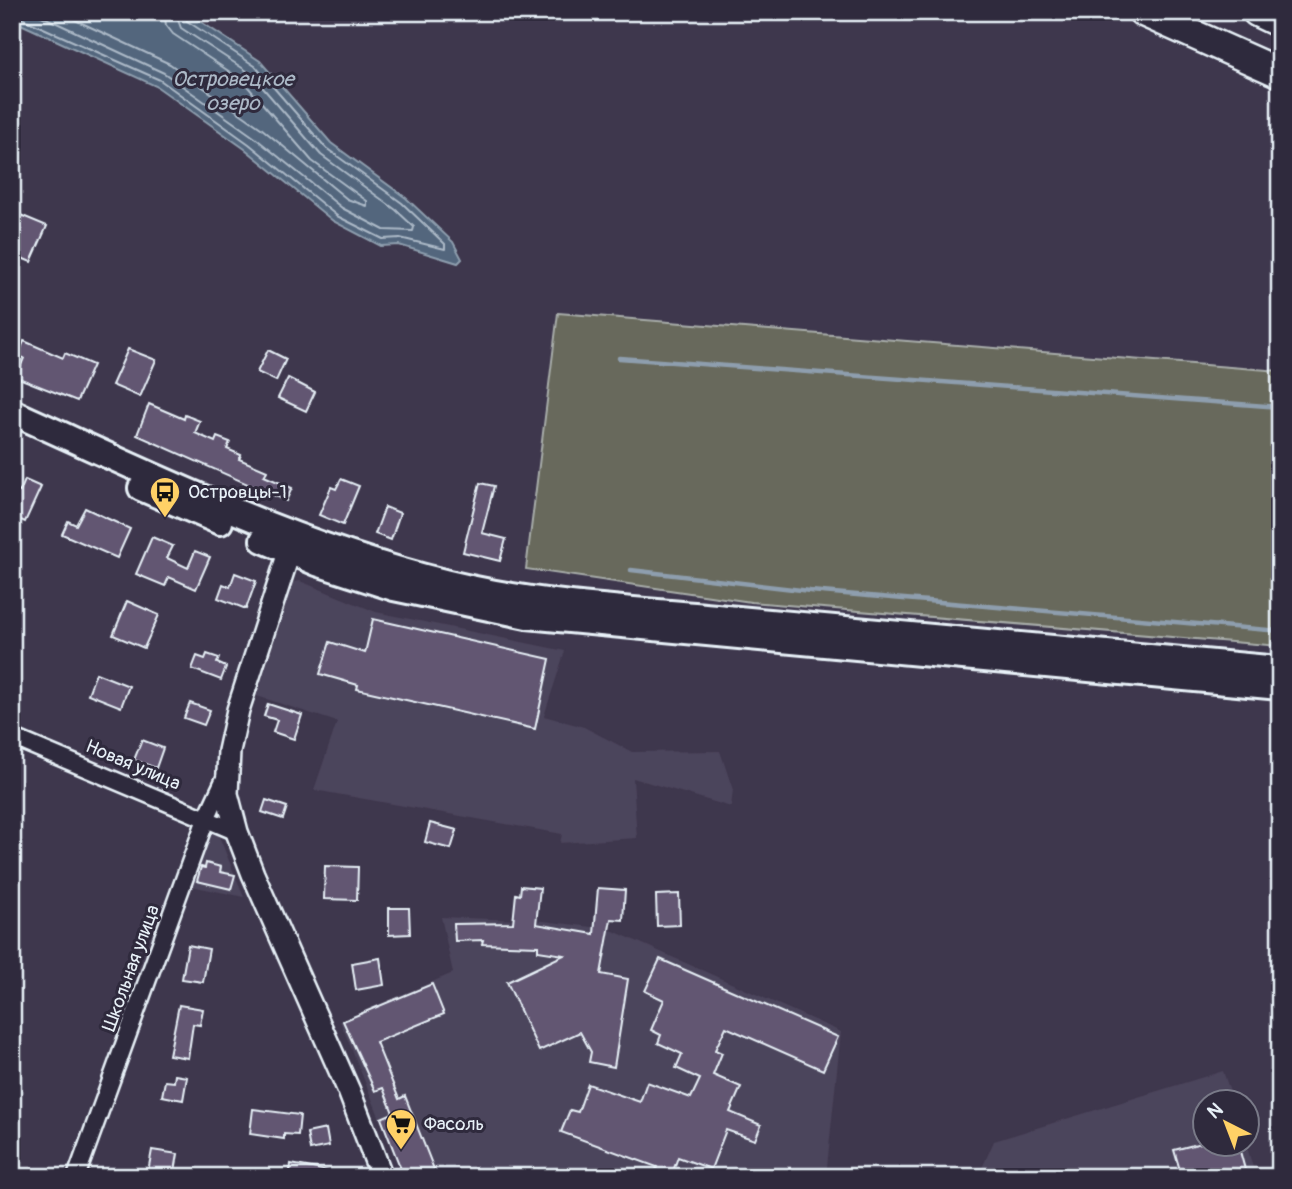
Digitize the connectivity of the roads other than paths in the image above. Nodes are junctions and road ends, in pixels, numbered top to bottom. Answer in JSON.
{"nodes":[{"id":1,"x":1143,"y":12,"type":"edge"},
{"id":2,"x":1257,"y":12,"type":"edge"},
{"id":3,"x":1280,"y":23,"type":"edge"},
{"id":4,"x":1280,"y":73,"type":"edge"},
{"id":5,"x":12,"y":412,"type":"edge"},
{"id":6,"x":12,"y":430,"type":"edge"},
{"id":7,"x":291,"y":543,"type":"junction"},
{"id":8,"x":1280,"y":669,"type":"edge"},
{"id":9,"x":1280,"y":687,"type":"edge"},
{"id":10,"x":12,"y":737,"type":"edge"},
{"id":11,"x":227,"y":774,"type":"junction"},
{"id":12,"x":206,"y":819,"type":"junction"},
{"id":13,"x":237,"y":832,"type":"junction"},
{"id":14,"x":76,"y":1177,"type":"edge"},
{"id":15,"x":382,"y":1177,"type":"edge"}],
"edges":[{"from":1,"to":4,"type":"highway"},
{"from":2,"to":3,"type":"highway"},
{"from":5,"to":7,"type":"main road"},
{"from":6,"to":7,"type":"main road"},
{"from":7,"to":8,"type":"main road"},
{"from":7,"to":9,"type":"main road"},
{"from":7,"to":11,"type":"street"},
{"from":10,"to":12,"type":"street","name":"Новая улица"},
{"from":11,"to":12,"type":"street","name":"Школьная улица"},
{"from":11,"to":13,"type":"street"},
{"from":12,"to":13,"type":"street","name":"Новая улица"},
{"from":12,"to":14,"type":"street","name":"Школьная улица"},
{"from":13,"to":15,"type":"street"}]}
